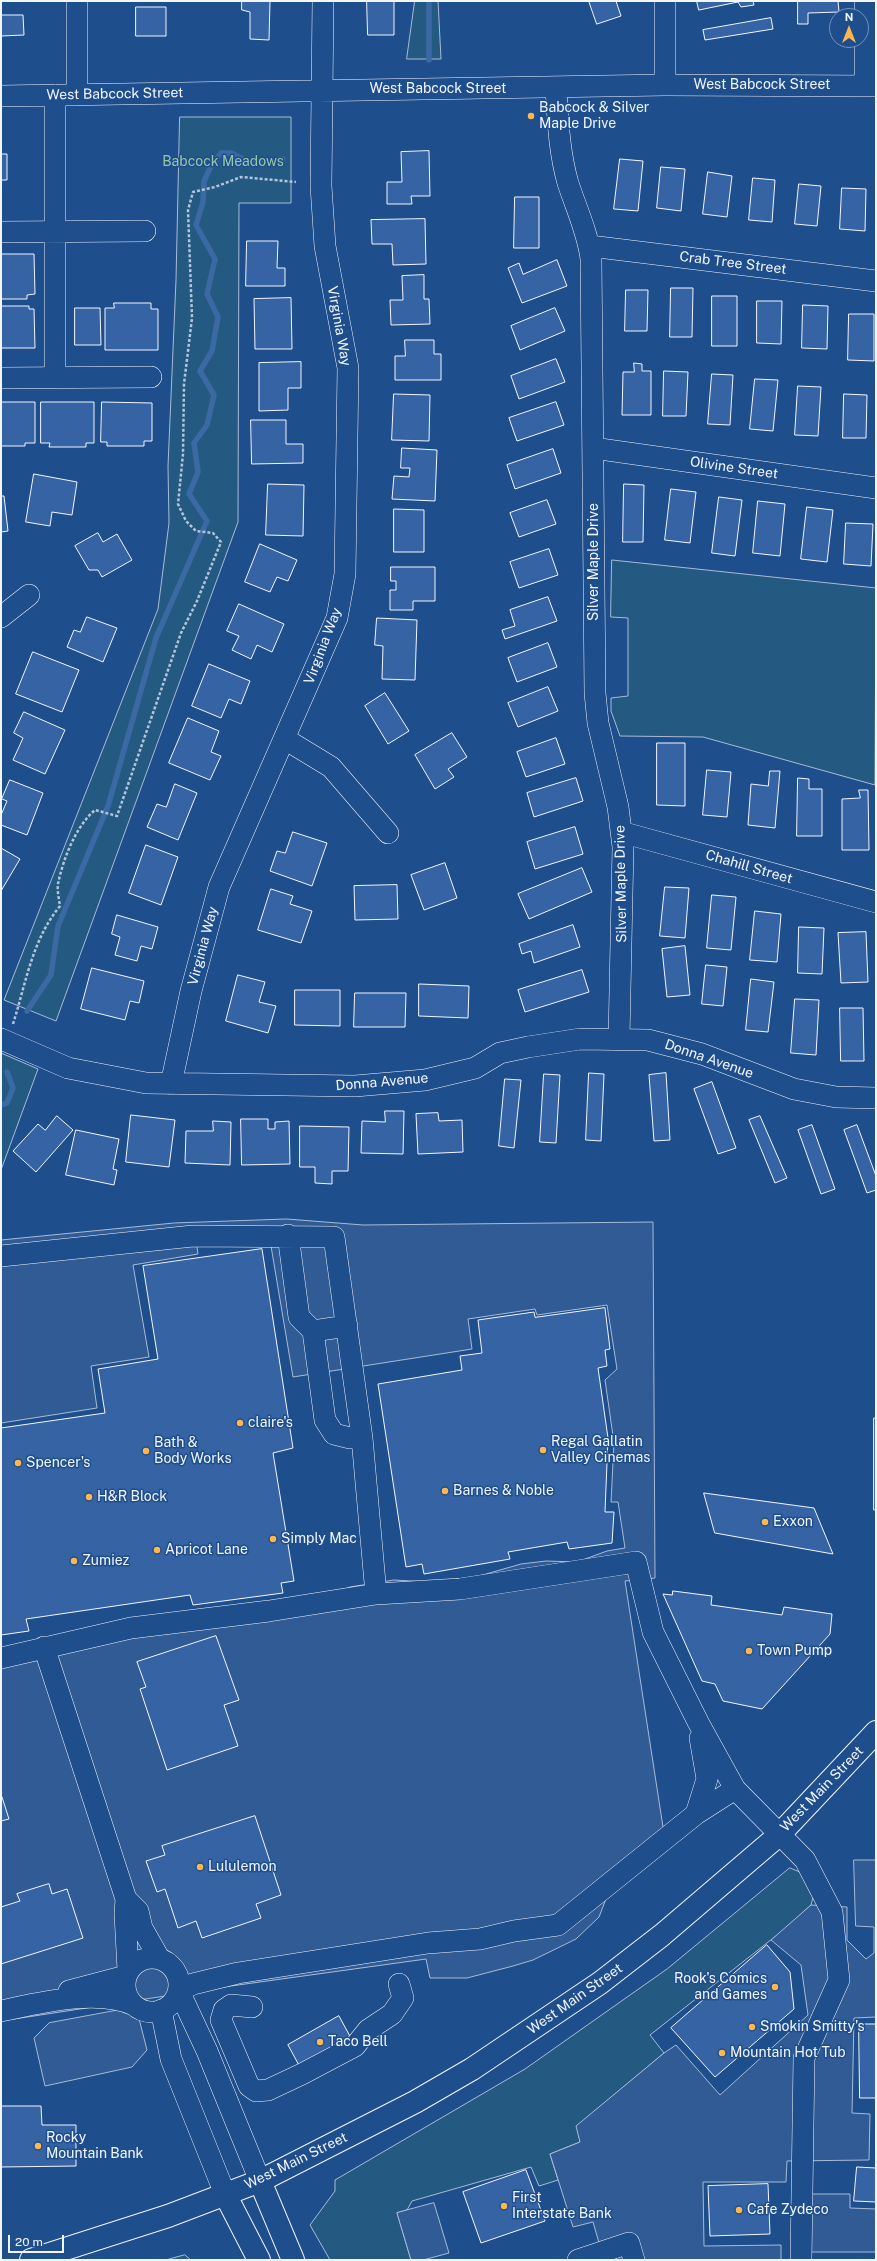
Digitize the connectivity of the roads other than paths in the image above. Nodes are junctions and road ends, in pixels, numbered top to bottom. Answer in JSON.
{"nodes":[{"id":1,"x":77,"y":1,"type":"edge"},
{"id":2,"x":322,"y":1,"type":"edge"},
{"id":3,"x":665,"y":1,"type":"edge"},
{"id":4,"x":865,"y":1,"type":"edge"},
{"id":5,"x":665,"y":85,"type":"junction"},
{"id":6,"x":870,"y":86,"type":"edge"},
{"id":7,"x":556,"y":88,"type":"junction"},
{"id":8,"x":321,"y":90,"type":"junction"},
{"id":9,"x":55,"y":95,"type":"junction"},
{"id":10,"x":77,"y":95,"type":"junction"},
{"id":11,"x":1,"y":96,"type":"edge"},
{"id":12,"x":145,"y":231,"type":"dead end"},
{"id":13,"x":1,"y":232,"type":"edge"},
{"id":14,"x":55,"y":232,"type":"junction"},
{"id":15,"x":590,"y":246,"type":"junction"},
{"id":16,"x":876,"y":281,"type":"edge"},
{"id":17,"x":55,"y":377,"type":"junction"},
{"id":18,"x":151,"y":377,"type":"dead end"},
{"id":19,"x":1,"y":378,"type":"edge"},
{"id":20,"x":593,"y":448,"type":"junction"},
{"id":21,"x":876,"y":488,"type":"edge"},
{"id":22,"x":29,"y":595,"type":"dead end"},
{"id":23,"x":1,"y":617,"type":"edge"},
{"id":24,"x":285,"y":739,"type":"junction"},
{"id":25,"x":621,"y":832,"type":"junction"},
{"id":26,"x":388,"y":833,"type":"dead end"},
{"id":27,"x":876,"y":902,"type":"edge"},
{"id":28,"x":619,"y":1038,"type":"junction"},
{"id":29,"x":4,"y":1040,"type":"edge"},
{"id":30,"x":171,"y":1084,"type":"junction"},
{"id":31,"x":876,"y":1098,"type":"edge"},
{"id":32,"x":288,"y":1235,"type":"junction"},
{"id":33,"x":1,"y":1256,"type":"edge"},
{"id":34,"x":346,"y":1326,"type":"junction"},
{"id":35,"x":313,"y":1331,"type":"junction"},
{"id":36,"x":362,"y":1438,"type":"junction"},
{"id":37,"x":376,"y":1594,"type":"junction"},
{"id":38,"x":44,"y":1647,"type":"junction"},
{"id":39,"x":1,"y":1658,"type":"edge"},
{"id":40,"x":698,"y":1722,"type":"junction"},
{"id":41,"x":876,"y":1732,"type":"edge"},
{"id":42,"x":735,"y":1789,"type":"junction"},
{"id":43,"x":696,"y":1814,"type":"junction"},
{"id":44,"x":779,"y":1834,"type":"junction"},
{"id":45,"x":126,"y":1899,"type":"junction"},
{"id":46,"x":163,"y":1960,"type":"junction"},
{"id":47,"x":127,"y":1973,"type":"junction"},
{"id":48,"x":238,"y":1973,"type":"junction"},
{"id":49,"x":399,"y":1984,"type":"dead end"},
{"id":50,"x":179,"y":1991,"type":"junction"},
{"id":51,"x":47,"y":2001,"type":"junction"},
{"id":52,"x":134,"y":2004,"type":"junction"},
{"id":53,"x":252,"y":2007,"type":"dead end"},
{"id":54,"x":161,"y":2010,"type":"junction"},
{"id":55,"x":1,"y":2012,"type":"edge"},
{"id":56,"x":260,"y":2181,"type":"junction"},
{"id":57,"x":225,"y":2194,"type":"junction"},
{"id":58,"x":31,"y":2260,"type":"edge"},
{"id":59,"x":259,"y":2260,"type":"edge"},
{"id":60,"x":293,"y":2260,"type":"edge"},
{"id":61,"x":578,"y":2260,"type":"edge"},
{"id":62,"x":634,"y":2260,"type":"edge"},
{"id":63,"x":801,"y":2260,"type":"edge"}],
"edges":[{"from":1,"to":10,"type":"street"},
{"from":2,"to":8,"type":"street","name":"Virginia Way"},
{"from":3,"to":5,"type":"street"},
{"from":4,"to":6,"type":"street"},
{"from":5,"to":6,"type":"street","name":"West Babcock Street"},
{"from":5,"to":7,"type":"street","name":"West Babcock Street"},
{"from":7,"to":8,"type":"street","name":"West Babcock Street"},
{"from":7,"to":15,"type":"street","name":"Silver Maple Drive"},
{"from":8,"to":10,"type":"street","name":"West Babcock Street"},
{"from":8,"to":24,"type":"street","name":"Virginia Way"},
{"from":9,"to":10,"type":"street","name":"West Babcock Street"},
{"from":9,"to":11,"type":"street","name":"West Babcock Street"},
{"from":9,"to":14,"type":"street"},
{"from":12,"to":14,"type":"street"},
{"from":13,"to":14,"type":"street"},
{"from":14,"to":17,"type":"street"},
{"from":15,"to":16,"type":"street","name":"Crab Tree Street"},
{"from":15,"to":20,"type":"street","name":"Silver Maple Drive"},
{"from":17,"to":18,"type":"street"},
{"from":17,"to":19,"type":"street"},
{"from":20,"to":21,"type":"street","name":"Olivine Street"},
{"from":20,"to":25,"type":"street","name":"Silver Maple Drive"},
{"from":22,"to":23,"type":"street"},
{"from":24,"to":26,"type":"street"},
{"from":24,"to":30,"type":"street","name":"Virginia Way"},
{"from":25,"to":27,"type":"street","name":"Chahill Street"},
{"from":25,"to":28,"type":"street","name":"Silver Maple Drive"},
{"from":28,"to":30,"type":"street","name":"Donna Avenue"},
{"from":28,"to":31,"type":"street","name":"Donna Avenue"},
{"from":29,"to":30,"type":"street","name":"Donna Avenue"},
{"from":32,"to":33,"type":"street"},
{"from":32,"to":34,"type":"street"},
{"from":32,"to":35,"type":"street"},
{"from":34,"to":35,"type":"street"},
{"from":34,"to":36,"type":"street"},
{"from":35,"to":36,"type":"street"},
{"from":36,"to":37,"type":"street"},
{"from":37,"to":38,"type":"street"},
{"from":37,"to":40,"type":"street"},
{"from":38,"to":39,"type":"street"},
{"from":38,"to":45,"type":"street"},
{"from":40,"to":42,"type":"street"},
{"from":40,"to":43,"type":"street"},
{"from":41,"to":44,"type":"main road","name":"West Main Street"},
{"from":42,"to":43,"type":"street"},
{"from":42,"to":44,"type":"street"},
{"from":43,"to":48,"type":"street"},
{"from":44,"to":56,"type":"main road","name":"West Main Street"},
{"from":44,"to":63,"type":"street"},
{"from":45,"to":46,"type":"street"},
{"from":45,"to":47,"type":"street"},
{"from":46,"to":47,"type":"street"},
{"from":46,"to":48,"type":"street"},
{"from":46,"to":50,"type":"street"},
{"from":47,"to":51,"type":"street"},
{"from":47,"to":52,"type":"street"},
{"from":48,"to":50,"type":"street"},
{"from":49,"to":53,"type":"street"},
{"from":50,"to":54,"type":"street"},
{"from":50,"to":56,"type":"street"},
{"from":51,"to":52,"type":"street"},
{"from":51,"to":55,"type":"street"},
{"from":52,"to":54,"type":"street"},
{"from":54,"to":57,"type":"street"},
{"from":56,"to":57,"type":"main road","name":"West Main Street"},
{"from":56,"to":60,"type":"main road"},
{"from":57,"to":58,"type":"main road","name":"West Main Street"},
{"from":57,"to":59,"type":"main road"},
{"from":61,"to":62,"type":"street"}]}
